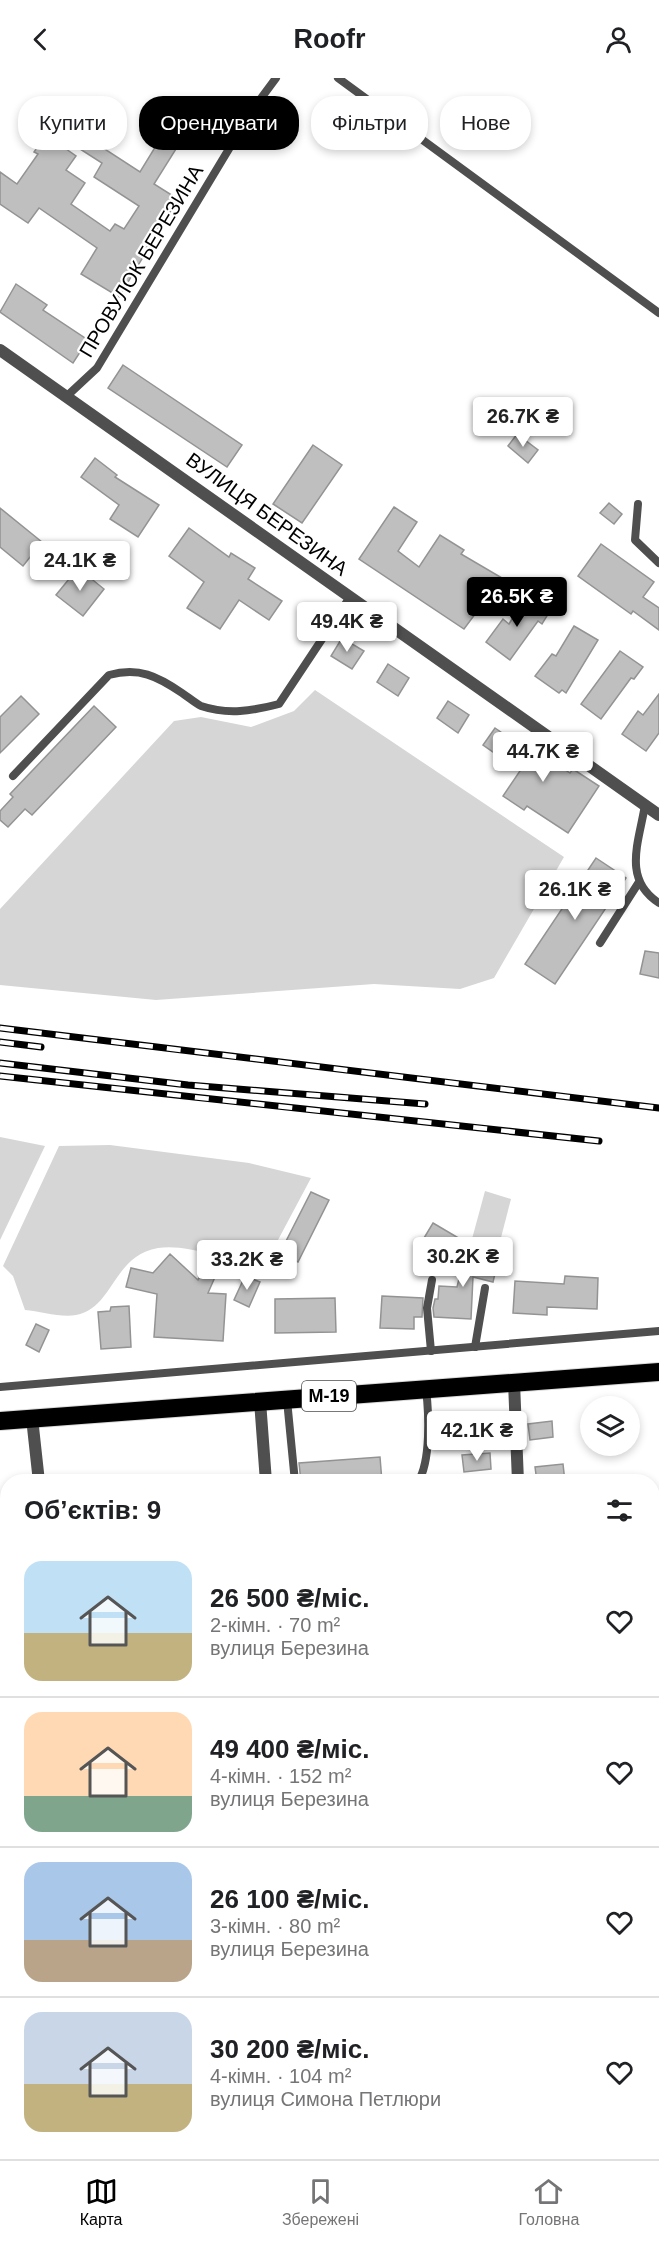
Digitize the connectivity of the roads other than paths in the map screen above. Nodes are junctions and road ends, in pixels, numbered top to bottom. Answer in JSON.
{"nodes":[{"id":1,"x":276,"y":78,"type":"edge"},
{"id":2,"x":338,"y":78,"type":"edge"},
{"id":3,"x":659,"y":313,"type":"edge"},
{"id":4,"x":0,"y":350,"type":"edge"},
{"id":5,"x":68,"y":395,"type":"junction"},
{"id":6,"x":638,"y":504,"type":"dead end"},
{"id":7,"x":659,"y":563,"type":"edge"},
{"id":8,"x":350,"y":597,"type":"junction"},
{"id":9,"x":13,"y":776,"type":"dead end"},
{"id":10,"x":645,"y":805,"type":"junction"},
{"id":11,"x":659,"y":815,"type":"edge"},
{"id":12,"x":639,"y":882,"type":"junction"},
{"id":13,"x":659,"y":903,"type":"edge"},
{"id":14,"x":600,"y":943,"type":"dead end"},
{"id":15,"x":432,"y":1280,"type":"dead end"},
{"id":16,"x":485,"y":1288,"type":"dead end"},
{"id":17,"x":659,"y":1331,"type":"edge"},
{"id":18,"x":475,"y":1347,"type":"junction"},
{"id":19,"x":431,"y":1350,"type":"junction"},
{"id":20,"x":659,"y":1372,"type":"edge"},
{"id":21,"x":514,"y":1382,"type":"junction"},
{"id":22,"x":0,"y":1387,"type":"edge"},
{"id":23,"x":426,"y":1388,"type":"junction"},
{"id":24,"x":287,"y":1399,"type":"junction"},
{"id":25,"x":260,"y":1401,"type":"junction"},
{"id":26,"x":32,"y":1418,"type":"junction"},
{"id":27,"x":0,"y":1421,"type":"edge"},
{"id":28,"x":38,"y":1474,"type":"edge"},
{"id":29,"x":265,"y":1474,"type":"edge"},
{"id":30,"x":294,"y":1474,"type":"edge"},
{"id":31,"x":422,"y":1474,"type":"edge"},
{"id":32,"x":518,"y":1474,"type":"edge"}],
"edges":[{"from":1,"to":5,"type":"lane","name":"ПРОВУЛОК БЕРЕЗИНА"},
{"from":2,"to":3,"type":"lane"},
{"from":4,"to":5,"type":"street","name":"ВУЛИЦЯ БЕРЕЗИНА"},
{"from":5,"to":8,"type":"street","name":"ВУЛИЦЯ БЕРЕЗИНА"},
{"from":6,"to":7,"type":"lane"},
{"from":8,"to":9,"type":"lane"},
{"from":8,"to":10,"type":"street","name":"ВУЛИЦЯ БЕРЕЗИНА"},
{"from":10,"to":11,"type":"street","name":"ВУЛИЦЯ БЕРЕЗИНА"},
{"from":10,"to":12,"type":"lane"},
{"from":12,"to":13,"type":"lane"},
{"from":12,"to":14,"type":"lane"},
{"from":15,"to":19,"type":"lane"},
{"from":16,"to":18,"type":"lane"},
{"from":17,"to":18,"type":"lane"},
{"from":18,"to":19,"type":"lane"},
{"from":19,"to":22,"type":"lane"},
{"from":20,"to":21,"type":"highway","number":"М-19"},
{"from":21,"to":23,"type":"highway","number":"М-19"},
{"from":21,"to":32,"type":"street"},
{"from":23,"to":24,"type":"highway","number":"М-19"},
{"from":23,"to":31,"type":"lane"},
{"from":24,"to":25,"type":"highway","number":"М-19"},
{"from":24,"to":30,"type":"lane"},
{"from":25,"to":26,"type":"highway","number":"М-19"},
{"from":25,"to":29,"type":"street"},
{"from":26,"to":27,"type":"highway","number":"М-19"},
{"from":26,"to":28,"type":"street"}]}
